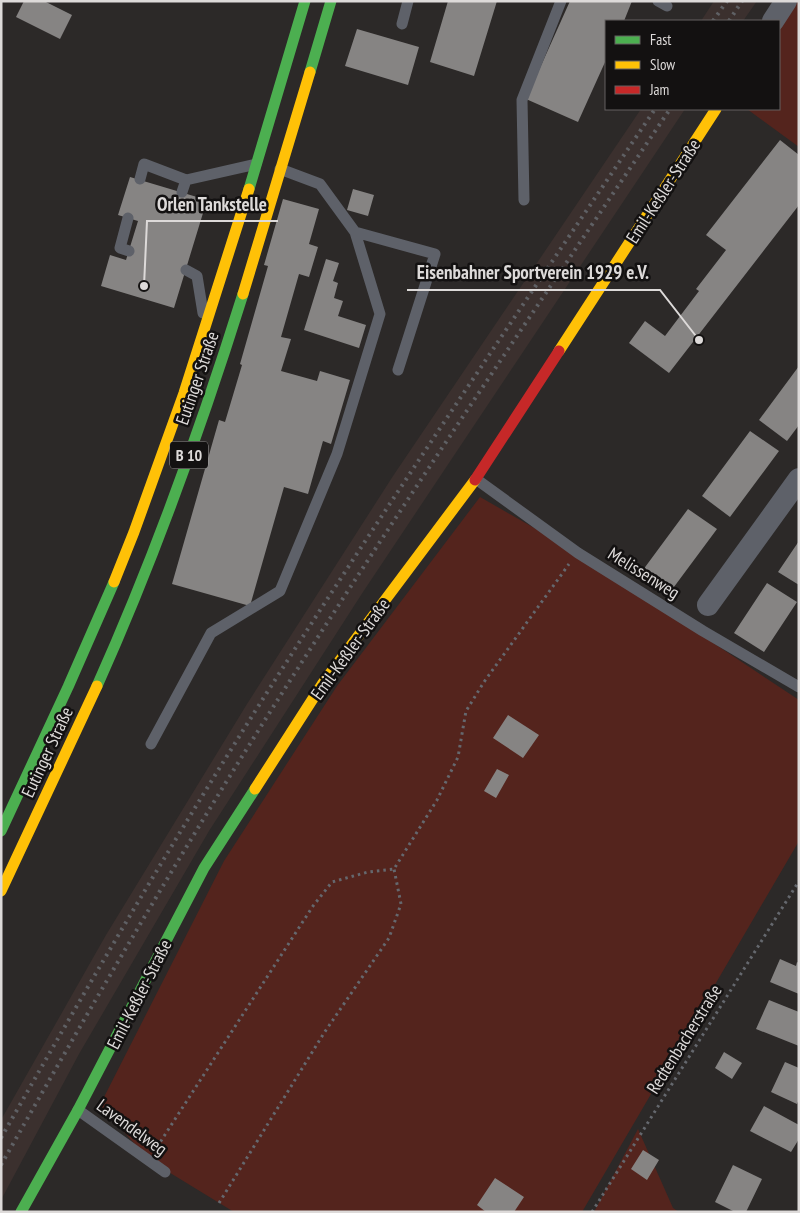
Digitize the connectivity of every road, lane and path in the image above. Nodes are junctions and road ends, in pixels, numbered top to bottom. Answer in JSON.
{"nodes":[{"id":1,"x":305,"y":1,"type":"edge"},
{"id":2,"x":331,"y":1,"type":"edge"},
{"id":3,"x":408,"y":1,"type":"edge"},
{"id":4,"x":561,"y":1,"type":"edge"},
{"id":5,"x":786,"y":1,"type":"edge"},
{"id":6,"x":774,"y":20,"type":"edge"},
{"id":7,"x":402,"y":24,"type":"dead end"},
{"id":8,"x":715,"y":110,"type":"edge"},
{"id":9,"x":258,"y":163,"type":"junction"},
{"id":10,"x":280,"y":169,"type":"junction"},
{"id":11,"x":140,"y":179,"type":"dead end"},
{"id":12,"x":186,"y":180,"type":"junction"},
{"id":13,"x":182,"y":192,"type":"dead end"},
{"id":14,"x":524,"y":200,"type":"dead end"},
{"id":15,"x":128,"y":218,"type":"dead end"},
{"id":16,"x":355,"y":232,"type":"junction"},
{"id":17,"x":129,"y":251,"type":"dead end"},
{"id":18,"x":186,"y":270,"type":"dead end"},
{"id":19,"x":206,"y":327,"type":"junction"},
{"id":20,"x":398,"y":370,"type":"dead end"},
{"id":21,"x":476,"y":479,"type":"junction"},
{"id":22,"x":799,"y":479,"type":"edge"},
{"id":23,"x":578,"y":553,"type":"junction"},
{"id":24,"x":708,"y":604,"type":"dead end"},
{"id":25,"x":799,"y":687,"type":"edge"},
{"id":26,"x":151,"y":744,"type":"dead end"},
{"id":27,"x":1,"y":831,"type":"edge"},
{"id":28,"x":394,"y":869,"type":"junction"},
{"id":29,"x":799,"y":881,"type":"edge"},
{"id":30,"x":1,"y":891,"type":"edge"},
{"id":31,"x":78,"y":1110,"type":"junction"},
{"id":32,"x":149,"y":1160,"type":"junction"},
{"id":33,"x":165,"y":1172,"type":"dead end"},
{"id":34,"x":219,"y":1203,"type":"dead end"},
{"id":35,"x":21,"y":1212,"type":"edge"},
{"id":36,"x":592,"y":1212,"type":"edge"}],
"edges":[{"from":1,"to":9,"type":"main road","name":"Eutinger Straße","number":"B 10"},
{"from":2,"to":10,"type":"main road","name":"Eutinger Straße","number":"B 10"},
{"from":3,"to":7,"type":"lane"},
{"from":4,"to":14,"type":"lane"},
{"from":5,"to":6,"type":"street"},
{"from":8,"to":21,"type":"main road","name":"Emil-Keßler-Straße"},
{"from":9,"to":12,"type":"lane"},
{"from":9,"to":19,"type":"main road","name":"Eutinger Straße","number":"B 10"},
{"from":10,"to":16,"type":"lane"},
{"from":10,"to":30,"type":"main road","name":"Eutinger Straße","number":"B 10"},
{"from":11,"to":12,"type":"lane"},
{"from":12,"to":13,"type":"lane"},
{"from":15,"to":17,"type":"lane"},
{"from":16,"to":20,"type":"lane"},
{"from":16,"to":26,"type":"lane"},
{"from":18,"to":19,"type":"lane"},
{"from":19,"to":27,"type":"main road","name":"Eutinger Straße","number":"B 10"},
{"from":21,"to":23,"type":"lane","name":"Melissenweg"},
{"from":21,"to":31,"type":"main road","name":"Emil-Keßler-Straße"},
{"from":22,"to":24,"type":"street"},
{"from":23,"to":25,"type":"lane","name":"Melissenweg"},
{"from":23,"to":28,"type":"path"},
{"from":28,"to":32,"type":"path"},
{"from":28,"to":34,"type":"path"},
{"from":29,"to":36,"type":"path","name":"Redtenbacherstraße"},
{"from":31,"to":32,"type":"lane","name":"Lavendelweg"},
{"from":31,"to":35,"type":"main road","name":"Emil-Keßler-Straße"},
{"from":32,"to":33,"type":"lane","name":"Lavendelweg"}]}
